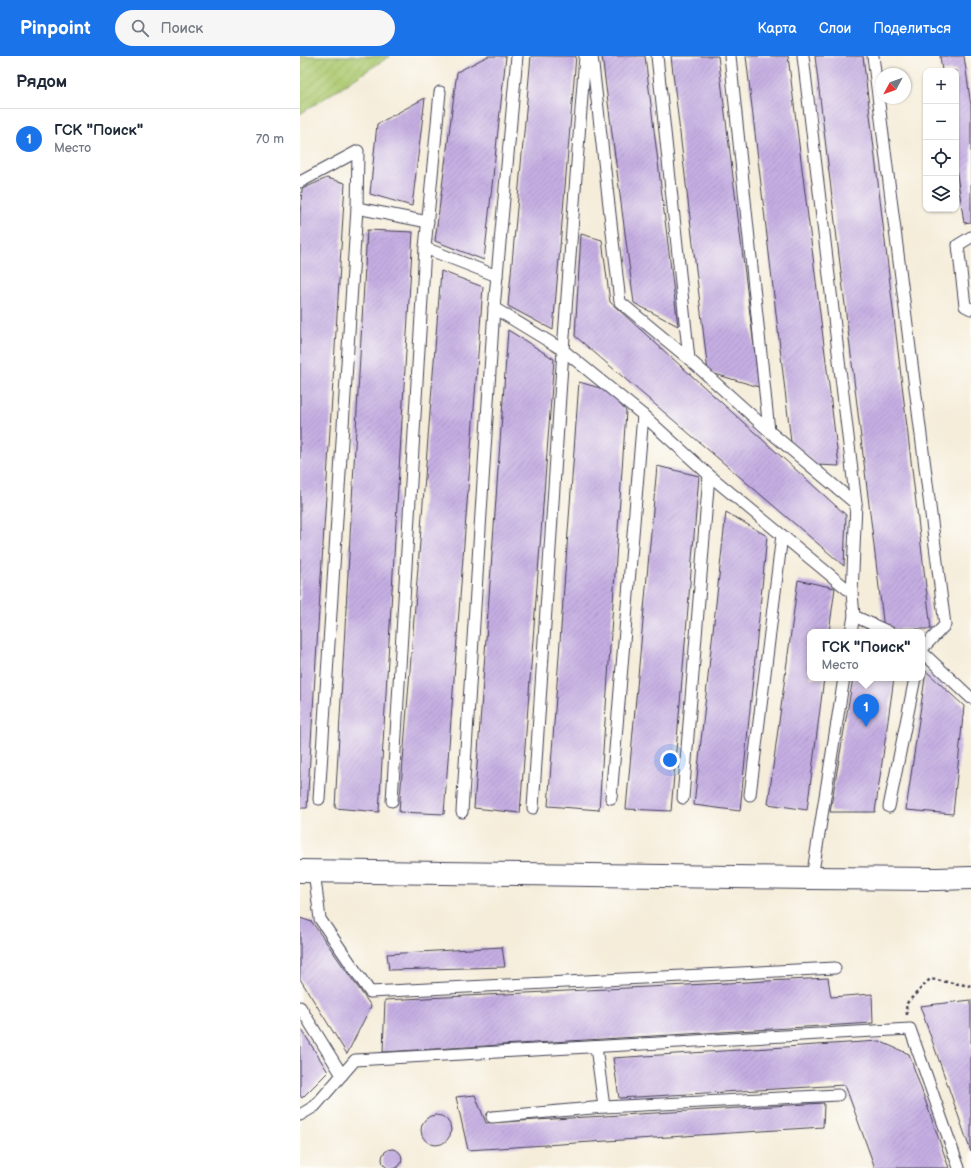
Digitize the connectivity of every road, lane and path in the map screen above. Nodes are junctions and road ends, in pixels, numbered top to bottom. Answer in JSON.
{"nodes":[{"id":1,"x":517,"y":56,"type":"edge"},
{"id":2,"x":585,"y":56,"type":"edge"},
{"id":3,"x":592,"y":56,"type":"edge"},
{"id":4,"x":657,"y":56,"type":"edge"},
{"id":5,"x":730,"y":56,"type":"edge"},
{"id":6,"x":803,"y":56,"type":"edge"},
{"id":7,"x":873,"y":56,"type":"edge"},
{"id":8,"x":440,"y":92,"type":"dead end"},
{"id":9,"x":300,"y":182,"type":"edge"},
{"id":10,"x":357,"y":208,"type":"junction"},
{"id":11,"x":428,"y":222,"type":"junction"},
{"id":12,"x":971,"y":237,"type":"edge"},
{"id":13,"x":425,"y":248,"type":"junction"},
{"id":14,"x":497,"y":276,"type":"junction"},
{"id":15,"x":494,"y":308,"type":"junction"},
{"id":16,"x":971,"y":309,"type":"edge"},
{"id":17,"x":563,"y":350,"type":"junction"},
{"id":18,"x":689,"y":359,"type":"junction"},
{"id":19,"x":643,"y":415,"type":"junction"},
{"id":20,"x":769,"y":431,"type":"junction"},
{"id":21,"x":709,"y":475,"type":"junction"},
{"id":22,"x":856,"y":504,"type":"junction"},
{"id":23,"x":782,"y":535,"type":"junction"},
{"id":24,"x":852,"y":593,"type":"junction"},
{"id":25,"x":854,"y":616,"type":"junction"},
{"id":26,"x":852,"y":629,"type":"edge"},
{"id":27,"x":882,"y":629,"type":"edge"},
{"id":28,"x":925,"y":647,"type":"edge"},
{"id":29,"x":925,"y":654,"type":"edge"},
{"id":30,"x":844,"y":681,"type":"edge"},
{"id":31,"x":914,"y":681,"type":"edge"},
{"id":32,"x":971,"y":698,"type":"edge"},
{"id":33,"x":750,"y":795,"type":"dead end"},
{"id":34,"x":611,"y":798,"type":"dead end"},
{"id":35,"x":683,"y":798,"type":"dead end"},
{"id":36,"x":319,"y":799,"type":"dead end"},
{"id":37,"x":392,"y":801,"type":"dead end"},
{"id":38,"x":889,"y":806,"type":"dead end"},
{"id":39,"x":533,"y":808,"type":"dead end"},
{"id":40,"x":462,"y":812,"type":"dead end"},
{"id":41,"x":307,"y":871,"type":"edge"},
{"id":42,"x":971,"y":876,"type":"edge"},
{"id":43,"x":812,"y":878,"type":"junction"},
{"id":44,"x":834,"y":968,"type":"dead end"},
{"id":45,"x":971,"y":986,"type":"edge"},
{"id":46,"x":300,"y":1007,"type":"edge"},
{"id":47,"x":910,"y":1029,"type":"junction"},
{"id":48,"x":596,"y":1047,"type":"junction"},
{"id":49,"x":342,"y":1075,"type":"junction"},
{"id":50,"x":838,"y":1095,"type":"dead end"},
{"id":51,"x":604,"y":1107,"type":"junction"},
{"id":52,"x":300,"y":1115,"type":"edge"},
{"id":53,"x":492,"y":1117,"type":"dead end"},
{"id":54,"x":959,"y":1168,"type":"edge"}],
"edges":[{"from":1,"to":14,"type":"lane"},
{"from":2,"to":17,"type":"lane"},
{"from":3,"to":18,"type":"lane"},
{"from":4,"to":18,"type":"lane"},
{"from":5,"to":20,"type":"lane"},
{"from":6,"to":22,"type":"lane"},
{"from":7,"to":28,"type":"lane"},
{"from":8,"to":11,"type":"lane"},
{"from":9,"to":10,"type":"lane"},
{"from":10,"to":11,"type":"lane"},
{"from":10,"to":36,"type":"lane"},
{"from":11,"to":13,"type":"lane"},
{"from":12,"to":16,"type":"lane"},
{"from":13,"to":14,"type":"lane"},
{"from":13,"to":37,"type":"lane"},
{"from":14,"to":15,"type":"lane"},
{"from":15,"to":17,"type":"lane"},
{"from":15,"to":40,"type":"lane"},
{"from":17,"to":19,"type":"lane"},
{"from":17,"to":39,"type":"lane"},
{"from":18,"to":20,"type":"lane"},
{"from":19,"to":21,"type":"lane"},
{"from":19,"to":34,"type":"lane"},
{"from":20,"to":22,"type":"lane"},
{"from":21,"to":23,"type":"lane"},
{"from":21,"to":35,"type":"lane"},
{"from":22,"to":24,"type":"lane"},
{"from":23,"to":24,"type":"lane"},
{"from":23,"to":33,"type":"lane"},
{"from":24,"to":25,"type":"lane"},
{"from":25,"to":26,"type":"lane"},
{"from":25,"to":27,"type":"lane"},
{"from":29,"to":32,"type":"lane"},
{"from":30,"to":43,"type":"lane"},
{"from":31,"to":38,"type":"lane"},
{"from":41,"to":43,"type":"street"},
{"from":41,"to":44,"type":"lane"},
{"from":42,"to":43,"type":"street"},
{"from":45,"to":47,"type":"path"},
{"from":46,"to":49,"type":"lane"},
{"from":47,"to":48,"type":"lane"},
{"from":47,"to":54,"type":"lane"},
{"from":48,"to":49,"type":"lane"},
{"from":48,"to":51,"type":"lane"},
{"from":49,"to":52,"type":"lane"},
{"from":50,"to":51,"type":"lane"},
{"from":51,"to":53,"type":"lane"}]}
